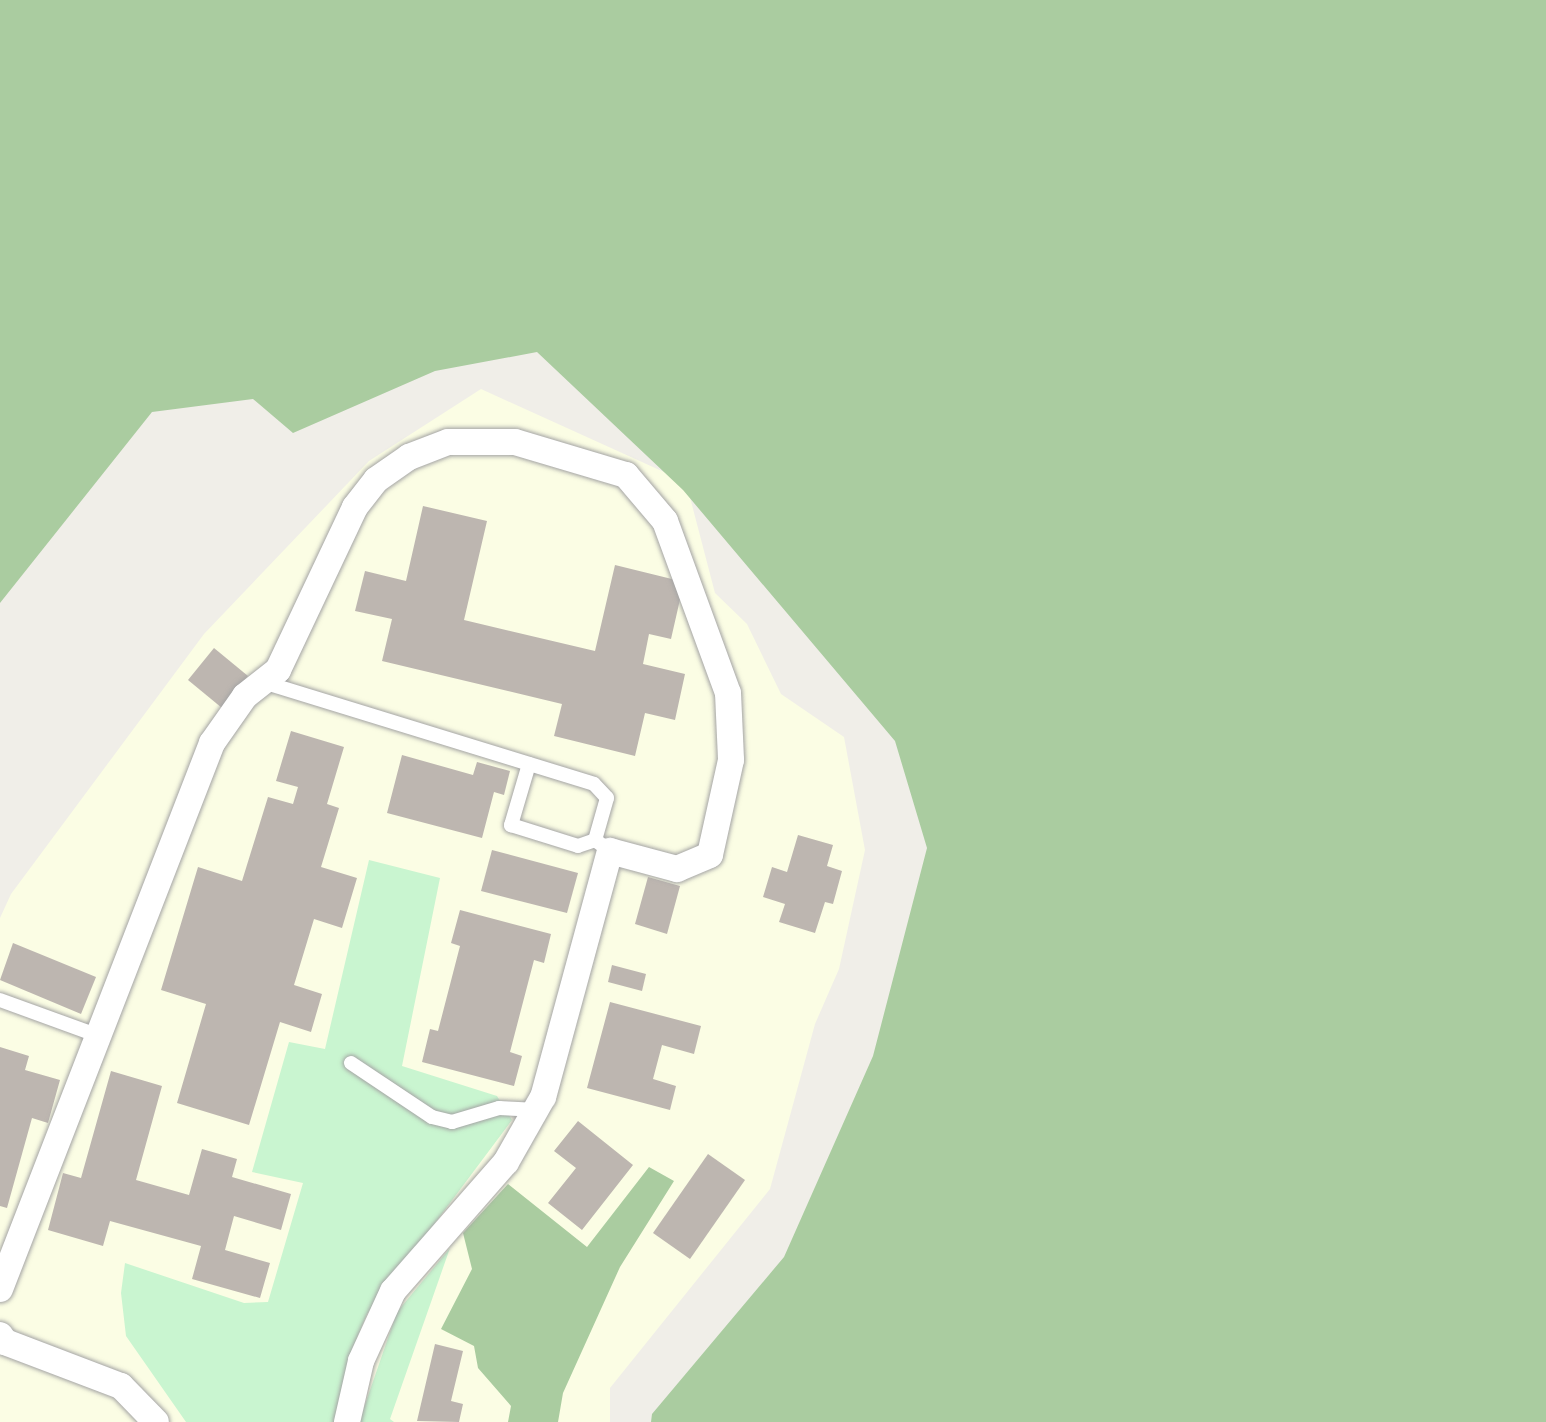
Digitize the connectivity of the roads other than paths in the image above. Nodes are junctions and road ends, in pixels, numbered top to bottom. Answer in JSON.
{"nodes":[{"id":1,"x":263,"y":682,"type":"junction"},
{"id":2,"x":529,"y":764,"type":"junction"},
{"id":3,"x":603,"y":846,"type":"junction"},
{"id":4,"x":0,"y":1000,"type":"edge"},
{"id":5,"x":99,"y":1036,"type":"junction"},
{"id":6,"x":351,"y":1063,"type":"dead end"},
{"id":7,"x":537,"y":1110,"type":"junction"},
{"id":8,"x":0,"y":1289,"type":"edge"},
{"id":9,"x":0,"y":1335,"type":"edge"},
{"id":10,"x":156,"y":1422,"type":"edge"},
{"id":11,"x":347,"y":1422,"type":"edge"}],
"edges":[{"from":1,"to":2,"type":"lane"},
{"from":1,"to":3,"type":"street"},
{"from":1,"to":5,"type":"street"},
{"from":2,"to":3,"type":"lane"},
{"from":2,"to":3,"type":"lane"},
{"from":3,"to":7,"type":"street"},
{"from":4,"to":5,"type":"lane"},
{"from":5,"to":8,"type":"street"},
{"from":6,"to":7,"type":"lane"},
{"from":7,"to":11,"type":"street"},
{"from":9,"to":10,"type":"street"}]}
